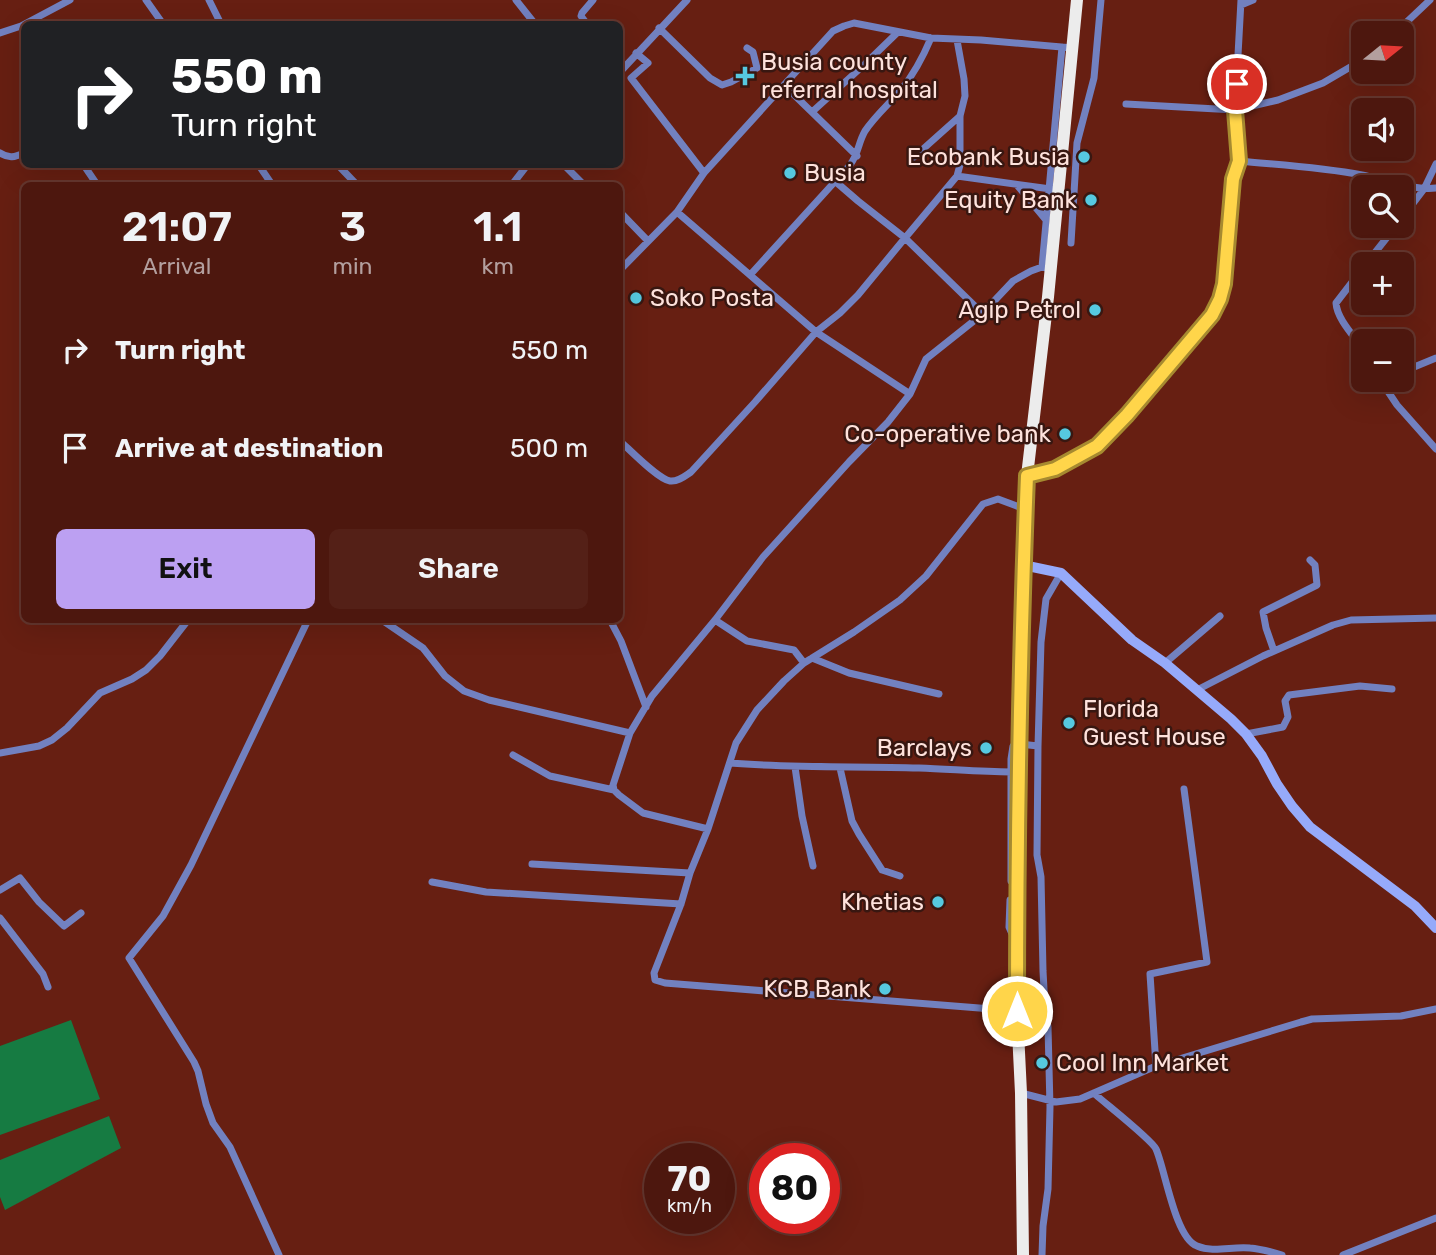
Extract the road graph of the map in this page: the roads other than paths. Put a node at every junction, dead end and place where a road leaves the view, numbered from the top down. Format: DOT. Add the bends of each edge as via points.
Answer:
graph roads {
  1 [pos="70,0"];
  2 [pos="146,0"];
  3 [pos="209,0"];
  4 [pos="516,0"];
  5 [pos="593,0"];
  6 [pos="687,0"];
  7 [pos="1077,0"];
  8 [pos="1101,0"];
  9 [pos="1253,0"];
  10 [pos="1430,0"];
  11 [pos="1241,3"];
  12 [pos="30,21"];
  13 [pos="161,21"];
  14 [pos="220,21"];
  15 [pos="533,21"];
  16 [pos="585,21"];
  17 [pos="1408,21"];
  18 [pos="21,26"];
  19 [pos="659,28"];
  20 [pos="898,32"];
  21 [pos="0,33"];
  22 [pos="931,38"];
  23 [pos="957,40"];
  24 [pos="1068,47"];
  25 [pos="747,48"];
  26 [pos="636,53"];
  27 [pos="623,58"];
  28 [pos="628,64"];
  29 [pos="1351,67"];
  30 [pos="623,69"];
  31 [pos="785,86"];
  32 [pos="1126,104"];
  33 [pos="1235,110"];
  34 [pos="812,112"];
  35 [pos="960,116"];
  36 [pos="0,153"];
  37 [pos="21,154"];
  38 [pos="857,156"];
  39 [pos="913,158"];
  40 [pos="1239,161"];
  41 [pos="1436,164"];
  42 [pos="341,168"];
  43 [pos="525,168"];
  44 [pos="567,168"];
  45 [pos="704,173"];
  46 [pos="957,176"];
  47 [pos="354,182"];
  48 [pos="514,182"];
  49 [pos="581,182"];
  50 [pos="836,182"];
  51 [pos="1017,185"];
  52 [pos="1424,188"];
  53 [pos="1436,188"];
  54 [pos="1054,189"];
  55 [pos="1414,202"];
  56 [pos="677,212"];
  57 [pos="623,215"];
  58 [pos="1047,221"];
  59 [pos="905,238"];
  60 [pos="1387,238"];
  61 [pos="648,241"];
  62 [pos="1071,243"];
  63 [pos="1376,252"];
  64 [pos="623,267"];
  65 [pos="750,275"];
  66 [pos="1351,284"];
  67 [pos="982,313"];
  68 [pos="1351,331"];
  69 [pos="816,332"];
  70 [pos="1436,358"];
  71 [pos="1414,367"];
  72 [pos="1388,392"];
  73 [pos="910,394"];
  74 [pos="1436,433"];
  75 [pos="1426,438"];
  76 [pos="623,444"];
  77 [pos="1436,449"];
  78 [pos="1027,476"];
  79 [pos="1026,510"];
  80 [pos="1310,560"];
  81 [pos="1023,565"];
  82 [pos="1062,573"];
  83 [pos="1220,617"];
  84 [pos="1436,618"];
  85 [pos="715,620"];
  86 [pos="186,623"];
  87 [pos="307,623"];
  88 [pos="386,623"];
  89 [pos="612,623"];
  90 [pos="1274,651"];
  91 [pos="812,658"];
  92 [pos="804,663"];
  93 [pos="1165,663"];
  94 [pos="1392,689"];
  95 [pos="1197,690"];
  96 [pos="939,694"];
  97 [pos="646,707"];
  98 [pos="630,733"];
  99 [pos="1247,734"];
  100 [pos="1020,744"];
  101 [pos="1038,746"];
  102 [pos="0,752"];
  103 [pos="513,755"];
  104 [pos="730,762"];
  105 [pos="795,767"];
  106 [pos="840,768"];
  107 [pos="1011,772"];
  108 [pos="1184,789"];
  109 [pos="614,790"];
  110 [pos="708,829"];
  111 [pos="532,864"];
  112 [pos="813,866"];
  113 [pos="690,873"];
  114 [pos="900,876"];
  115 [pos="432,882"];
  116 [pos="0,890"];
  117 [pos="681,904"];
  118 [pos="81,913"];
  119 [pos="0,918"];
  120 [pos="1436,928"];
  121 [pos="1017,937"];
  122 [pos="48,988"];
  123 [pos="1436,1009"];
  124 [pos="1017,1011"];
  125 [pos="1156,1066"];
  126 [pos="1021,1093"];
  127 [pos="1096,1095"];
  128 [pos="1050,1101"];
  129 [pos="1436,1218"];
  130 [pos="279,1255"];
  131 [pos="1023,1255"];
  132 [pos="1042,1255"];
  133 [pos="1282,1255"];
  134 [pos="1343,1255"];
  1 -- 12 [label="street"];
  2 -- 13 [label="street"];
  3 -- 14 [label="street"];
  4 -- 15 [label="street"];
  5 -- 16 [label="street" via="582,13"];
  6 -- 19 [label="street"];
  7 -- 24 [label="highway"];
  8 -- 62 [label="street" via="1094,78 1077,143"];
  9 -- 11 [label="street"];
  10 -- 17 [label="street"];
  11 -- 33 [label="street"];
  18 -- 21 [label="street"];
  19 -- 25 [label="street" via="722,85 757,68 753,51"];
  19 -- 26 [label="street"];
  20 -- 22 [label="street"];
  20 -- 31 [label="street" via="854,23 844,26"];
  20 -- 34 [label="street"];
  22 -- 23 [label="street"];
  22 -- 38 [label="street" via="903,88 866,130"];
  23 -- 24 [label="street"];
  23 -- 35 [label="street" via="965,96"];
  24 -- 54 [label="highway"];
  26 -- 28 [label="street"];
  26 -- 45 [label="street" via="648,63 631,78"];
  27 -- 28 [label="street"];
  28 -- 30 [label="street"];
  29 -- 33 [label="street" via="1278,100"];
  31 -- 34 [label="street"];
  31 -- 45 [label="street"];
  32 -- 33 [label="street"];
  33 -- 40 [label="street"];
  34 -- 38 [label="street"];
  35 -- 39 [label="street"];
  35 -- 46 [label="street"];
  36 -- 37 [label="street" via="7,157"];
  38 -- 50 [label="street"];
  40 -- 52 [label="street" via="1360,174"];
  40 -- 78 [label="street" via="1233,179 1224,284 1212,315 1097,446 1055,469"];
  41 -- 52 [label="street"];
  42 -- 47 [label="street"];
  43 -- 48 [label="street"];
  44 -- 49 [label="street"];
  45 -- 56 [label="street"];
  46 -- 51 [label="street"];
  46 -- 59 [label="street"];
  50 -- 59 [label="street"];
  50 -- 65 [label="street"];
  51 -- 54 [label="street"];
  51 -- 58 [label="street"];
  52 -- 53 [label="street"];
  52 -- 55 [label="street"];
  54 -- 58 [label="street"];
  54 -- 78 [label="highway" via="1048,297"];
  56 -- 61 [label="street"];
  56 -- 65 [label="street"];
  57 -- 61 [label="street"];
  58 -- 67 [label="street" via="1046,268 1013,281"];
  59 -- 67 [label="street"];
  59 -- 69 [label="street" via="841,313"];
  60 -- 63 [label="street"];
  61 -- 64 [label="street"];
  65 -- 69 [label="street"];
  66 -- 68 [label="street" via="1335,307"];
  67 -- 73 [label="street" via="926,359"];
  69 -- 73 [label="street"];
  69 -- 76 [label="street" via="680,480 660,477"];
  70 -- 71 [label="street"];
  72 -- 75 [label="street"];
  73 -- 85 [label="street" via="763,557"];
  74 -- 75 [label="street"];
  75 -- 77 [label="street"];
  78 -- 79 [label="highway"];
  79 -- 81 [label="highway"];
  79 -- 91 [label="street" via="998,499 983,504 926,576 900,600"];
  80 -- 90 [label="street" via="1317,585 1263,612"];
  81 -- 82 [label="street"];
  81 -- 100 [label="highway"];
  82 -- 93 [label="street" via="1132,640"];
  82 -- 101 [label="street" via="1046,599"];
  83 -- 93 [label="street"];
  84 -- 90 [label="street" via="1351,620"];
  85 -- 92 [label="street" via="747,641 794,650"];
  85 -- 97 [label="street"];
  86 -- 102 [label="street" via="146,670 100,693 52,740"];
  87 -- 130 [label="street" via="191,865 163,916 129,958 194,1062 213,1123 230,1147"];
  88 -- 98 [label="street" via="423,648 464,691"];
  89 -- 97 [label="street"];
  90 -- 95 [label="street"];
  91 -- 92 [label="street"];
  91 -- 96 [label="street" via="849,673"];
  92 -- 104 [label="street" via="757,710"];
  93 -- 95 [label="street"];
  94 -- 99 [label="street" via="1360,686 1289,695 1283,727"];
  95 -- 99 [label="street"];
  97 -- 98 [label="street"];
  98 -- 109 [label="street"];
  99 -- 120 [label="street" via="1310,827 1416,906"];
  100 -- 101 [label="street"];
  100 -- 107 [label="street" via="1013,746"];
  100 -- 121 [label="highway"];
  101 -- 128 [label="street" via="1037,855"];
  103 -- 109 [label="street" via="550,776"];
  104 -- 105 [label="street"];
  104 -- 110 [label="street"];
  105 -- 106 [label="street"];
  105 -- 112 [label="street"];
  106 -- 107 [label="street"];
  106 -- 114 [label="street" via="859,834 882,870"];
  107 -- 121 [label="street" via="1009,927"];
  108 -- 125 [label="street" via="1207,962 1150,974"];
  109 -- 110 [label="street" via="643,813"];
  110 -- 113 [label="street"];
  111 -- 113 [label="street"];
  113 -- 117 [label="street"];
  115 -- 117 [label="street" via="485,892"];
  116 -- 118 [label="street" via="20,878 64,926"];
  117 -- 124 [label="street" via="654,973 656,980 665,983"];
  119 -- 122 [label="street" via="43,974"];
  121 -- 124 [label="highway"];
  123 -- 125 [label="street" via="1401,1016 1312,1019"];
  124 -- 126 [label="highway"];
  125 -- 128 [label="street" via="1080,1099"];
  126 -- 128 [label="street"];
  126 -- 131 [label="highway"];
  127 -- 133 [label="street" via="1155,1146 1177,1216 1191,1243"];
  128 -- 132 [label="street"];
  129 -- 134 [label="street"];
}
